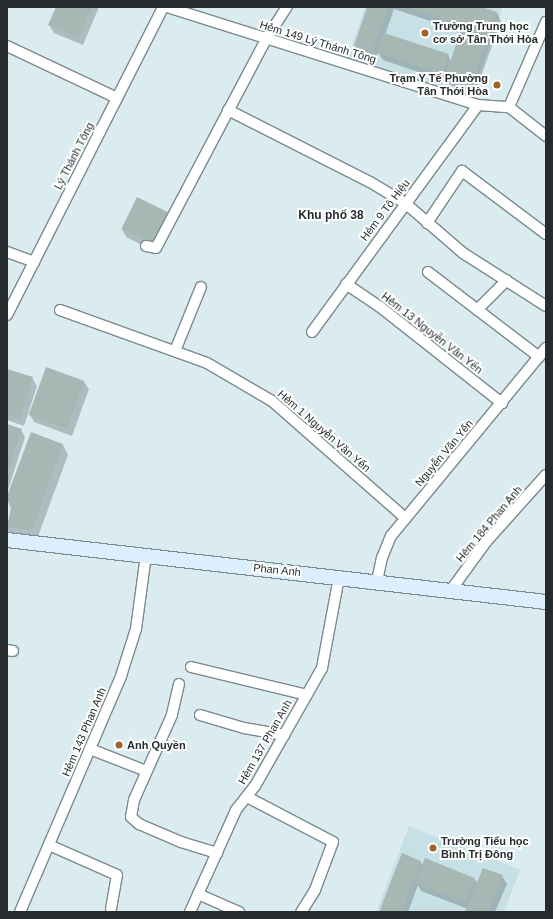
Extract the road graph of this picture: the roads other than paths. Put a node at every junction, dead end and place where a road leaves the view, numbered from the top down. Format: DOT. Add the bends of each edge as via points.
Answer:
graph roads {
  1 [pos="163,7"];
  2 [pos="167,7"];
  3 [pos="287,7"];
  4 [pos="546,22"];
  5 [pos="266,39"];
  6 [pos="7,46"];
  7 [pos="117,98"];
  8 [pos="478,105"];
  9 [pos="509,107"];
  10 [pos="228,110"];
  11 [pos="546,136"];
  12 [pos="405,203"];
  13 [pos="428,223"];
  14 [pos="546,234"];
  15 [pos="146,246"];
  16 [pos="7,252"];
  17 [pos="34,262"];
  18 [pos="428,272"];
  19 [pos="507,280"];
  20 [pos="346,284"];
  21 [pos="201,287"];
  22 [pos="546,306"];
  23 [pos="60,310"];
  24 [pos="477,310"];
  25 [pos="7,315"];
  26 [pos="312,332"];
  27 [pos="546,348"];
  28 [pos="175,351"];
  29 [pos="539,357"];
  30 [pos="502,403"];
  31 [pos="546,475"];
  32 [pos="405,518"];
  33 [pos="7,540"];
  34 [pos="146,555"];
  35 [pos="339,577"];
  36 [pos="377,581"];
  37 [pos="451,590"];
  38 [pos="546,602"];
  39 [pos="191,668"];
  40 [pos="179,684"];
  41 [pos="306,695"];
  42 [pos="200,715"];
  43 [pos="284,735"];
  44 [pos="90,749"];
  45 [pos="146,771"];
  46 [pos="247,797"];
  47 [pos="49,845"];
  48 [pos="217,853"];
  49 [pos="198,894"];
  50 [pos="111,908"];
  51 [pos="20,912"];
  52 [pos="190,912"];
  53 [pos="239,912"];
  54 [pos="301,912"];
  1 -- 7 [label="street, Lý Thánh Tông"];
  2 -- 5 [label="street, Hẻm 149 Lý Thánh Tông"];
  3 -- 5 [label="street"];
  4 -- 9 [label="street"];
  5 -- 8 [label="street, Hẻm 149 Lý Thánh Tông"];
  5 -- 10 [label="street"];
  6 -- 7 [label="street"];
  7 -- 17 [label="street, Lý Thánh Tông"];
  8 -- 9 [label="street, Hẻm 149 Lý Thánh Tông"];
  8 -- 12 [label="street, Hẻm 9 Tô Hiệu"];
  9 -- 11 [label="street"];
  10 -- 12 [label="street" via="370,182"];
  10 -- 15 [label="street" via="156,248"];
  12 -- 13 [label="street"];
  12 -- 20 [label="street, Hẻm 9 Tô Hiệu"];
  13 -- 14 [label="street" via="462,171"];
  13 -- 19 [label="street" via="464,253"];
  16 -- 17 [label="street"];
  17 -- 25 [label="street, Lý Thánh Tông"];
  18 -- 24 [label="street"];
  19 -- 22 [label="street"];
  19 -- 24 [label="street"];
  20 -- 26 [label="street, Hẻm 9 Tô Hiệu"];
  20 -- 30 [label="street, Hẻm 13 Nguyễn Văn Yến" via="379,306"];
  21 -- 28 [label="street"];
  23 -- 28 [label="street, Hẻm 1 Nguyễn Văn Yến"];
  24 -- 29 [label="street"];
  27 -- 29 [label="street, Nguyễn Văn Yến"];
  28 -- 32 [label="street, Hẻm 1 Nguyễn Văn Yến" via="207,363 272,401"];
  29 -- 30 [label="street, Nguyễn Văn Yến"];
  30 -- 32 [label="street, Nguyễn Văn Yến"];
  31 -- 37 [label="street, Hẻm 184 Phan Anh" via="486,542"];
  32 -- 36 [label="street, Nguyễn Văn Yến" via="386,547"];
  33 -- 34 [label="main road, Phan Anh"];
  34 -- 35 [label="main road, Phan Anh"];
  34 -- 44 [label="street, Hẻm 143 Phan Anh" via="136,629 121,676"];
  35 -- 36 [label="main road, Phan Anh"];
  35 -- 41 [label="street, Hẻm 137 Phan Anh" via="322,668"];
  36 -- 37 [label="main road, Phan Anh"];
  37 -- 38 [label="main road, Phan Anh"];
  39 -- 41 [label="street"];
  40 -- 45 [label="street" via="172,715"];
  41 -- 43 [label="street, Hẻm 137 Phan Anh"];
  42 -- 43 [label="street" via="244,728"];
  43 -- 46 [label="street, Hẻm 137 Phan Anh"];
  44 -- 45 [label="street"];
  44 -- 47 [label="street, Hẻm 143 Phan Anh"];
  45 -- 48 [label="street" via="134,800 131,817 139,824 181,842"];
  46 -- 48 [label="street, Hẻm 137 Phan Anh" via="236,810"];
  46 -- 54 [label="street" via="332,842 315,890"];
  47 -- 50 [label="street" via="117,875"];
  47 -- 51 [label="street, Hẻm 143 Phan Anh"];
  48 -- 49 [label="street, Hẻm 137 Phan Anh"];
  49 -- 52 [label="street, Hẻm 137 Phan Anh"];
  49 -- 53 [label="street"];
}
